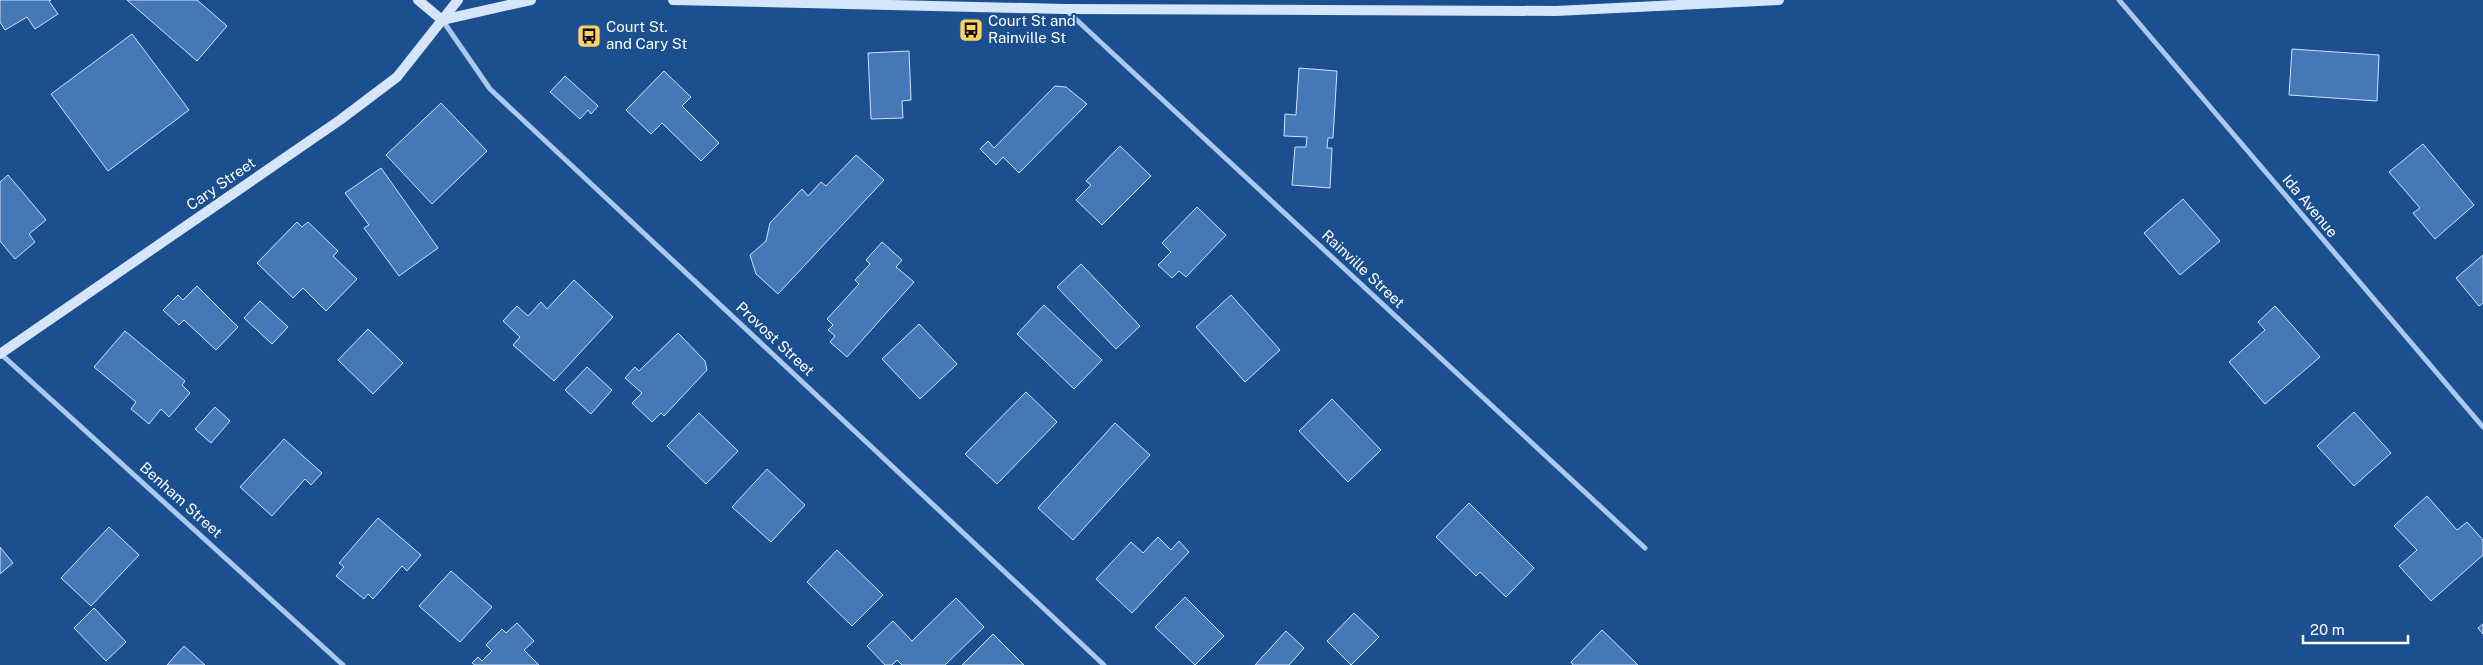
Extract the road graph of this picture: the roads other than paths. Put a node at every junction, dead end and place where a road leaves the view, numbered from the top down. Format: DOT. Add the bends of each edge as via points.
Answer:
graph roads {
  1 [pos="418,0"];
  2 [pos="458,0"];
  3 [pos="530,0"];
  4 [pos="673,0"];
  5 [pos="1780,0"];
  6 [pos="2118,0"];
  7 [pos="1065,9"];
  8 [pos="442,20"];
  9 [pos="0,354"];
  10 [pos="2483,427"];
  11 [pos="1645,548"];
  12 [pos="343,665"];
  13 [pos="1104,665"];
  1 -- 8 [label="street"];
  2 -- 8 [label="street, Cary Street"];
  3 -- 8 [label="street"];
  4 -- 7 [label="street"];
  5 -- 7 [label="street" via="1556,10"];
  6 -- 10 [label="street, Ida Avenue"];
  7 -- 11 [label="street, Rainville Street"];
  8 -- 9 [label="street, Cary Street" via="397,77 371,97"];
  8 -- 13 [label="street, Provost Street" via="490,88"];
  9 -- 12 [label="street, Benham Street"];
}
